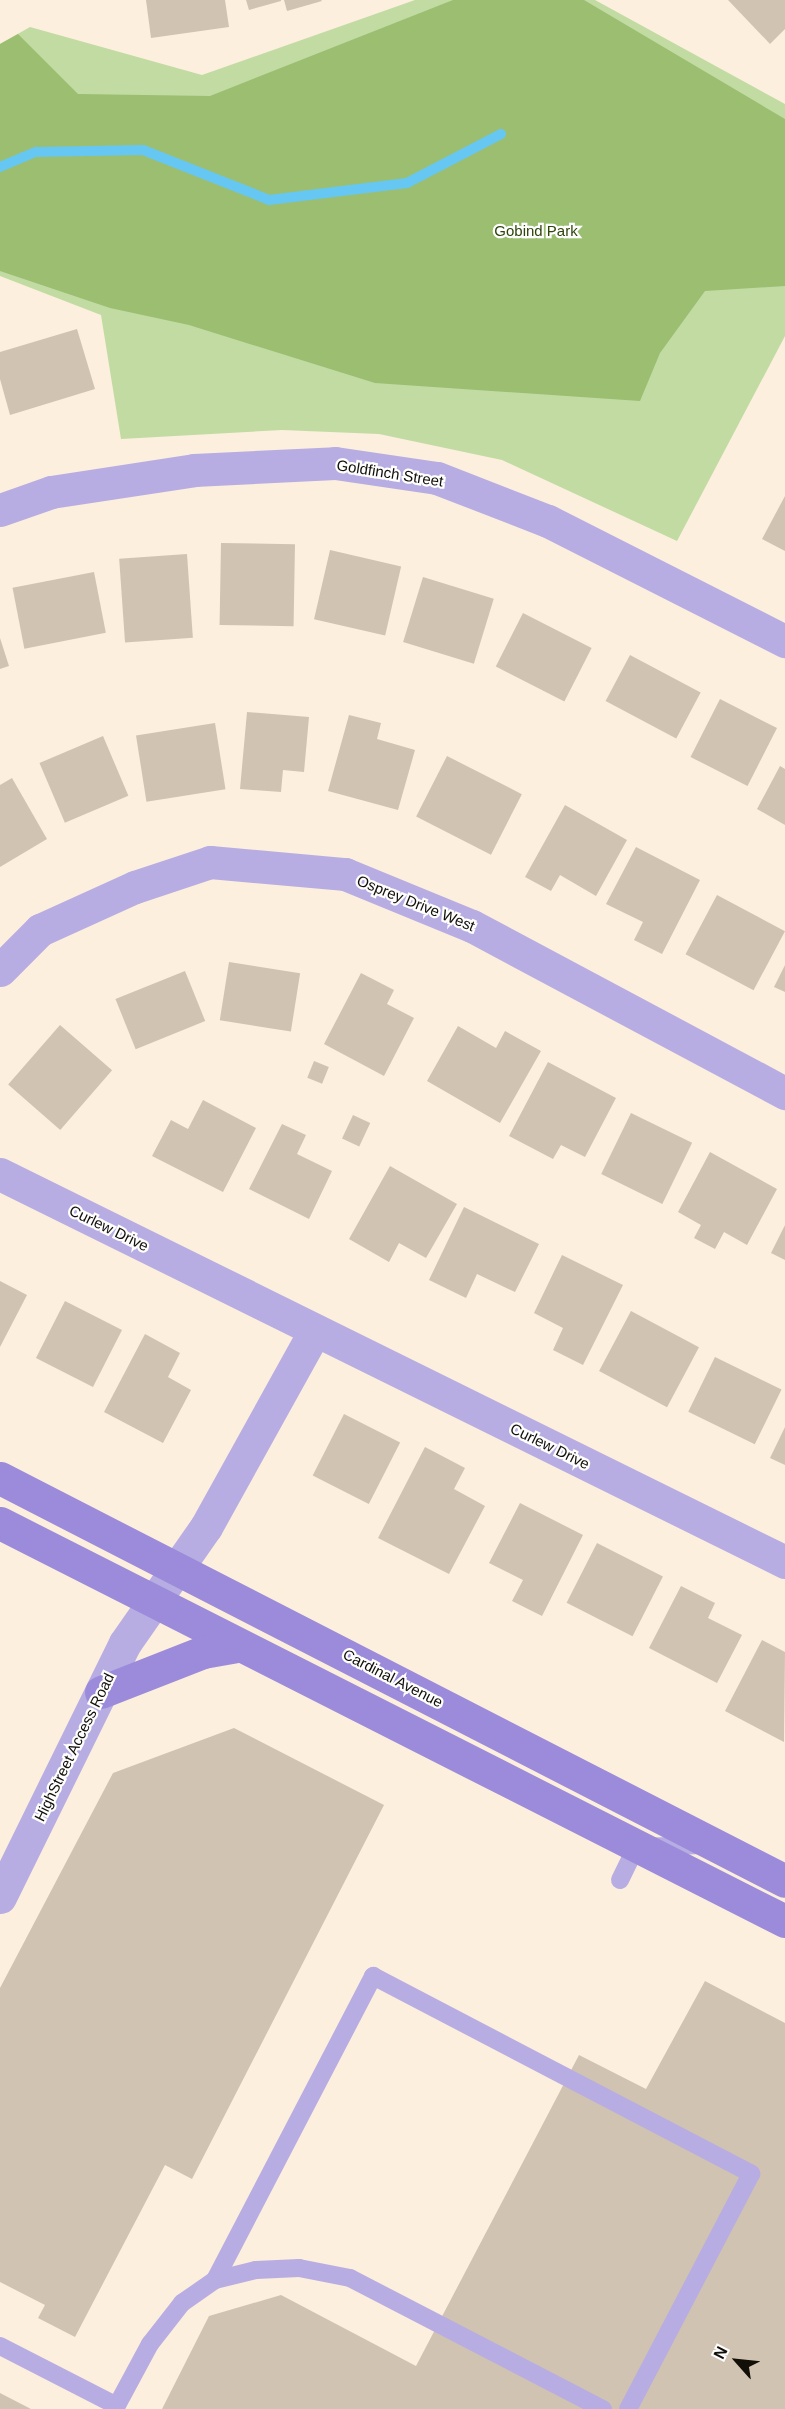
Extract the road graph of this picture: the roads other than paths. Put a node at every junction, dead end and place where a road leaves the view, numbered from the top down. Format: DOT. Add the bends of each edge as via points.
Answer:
graph roads {
  1 [pos="0,510"];
  2 [pos="785,641"];
  3 [pos="0,970"];
  4 [pos="785,1093"];
  5 [pos="0,1174"];
  6 [pos="315,1330"];
  7 [pos="0,1478"];
  8 [pos="0,1522"];
  9 [pos="785,1562"];
  10 [pos="178,1568"];
  11 [pos="153,1600"];
  12 [pos="238,1646"];
  13 [pos="101,1692"];
  14 [pos="714,1844"];
  15 [pos="636,1847"];
  16 [pos="620,1880"];
  17 [pos="785,1881"];
  18 [pos="0,1897"];
  19 [pos="785,1921"];
  20 [pos="215,2280"];
  21 [pos="0,2346"];
  22 [pos="116,2408"];
  23 [pos="603,2409"];
  24 [pos="628,2409"];
  1 -- 2 [label="street, Goldfinch Street" via="51,492 194,470 335,463 437,478 548,521"];
  3 -- 4 [label="street, Osprey Drive West" via="40,930 135,887 210,862 345,874 472,926"];
  5 -- 6 [label="street, Curlew Drive"];
  6 -- 9 [label="street, Curlew Drive"];
  6 -- 10 [label="street"];
  7 -- 10 [label="street, Cardinal Avenue"];
  8 -- 11 [label="street"];
  10 -- 11 [label="street"];
  10 -- 14 [label="street, Cardinal Avenue"];
  11 -- 12 [label="street"];
  11 -- 13 [label="street, HighStreet Access Road"];
  12 -- 13 [label="street" via="203,1652"];
  12 -- 15 [label="street"];
  13 -- 18 [label="street, HighStreet Access Road"];
  14 -- 15 [label="lane"];
  14 -- 17 [label="street, Cardinal Avenue"];
  15 -- 16 [label="lane"];
  15 -- 19 [label="street"];
  20 -- 22 [label="lane" via="182,2303 150,2344"];
  20 -- 23 [label="lane" via="255,2270 299,2268 350,2278"];
  20 -- 24 [label="lane" via="373,1976 751,2174"];
  21 -- 22 [label="lane"];
}
